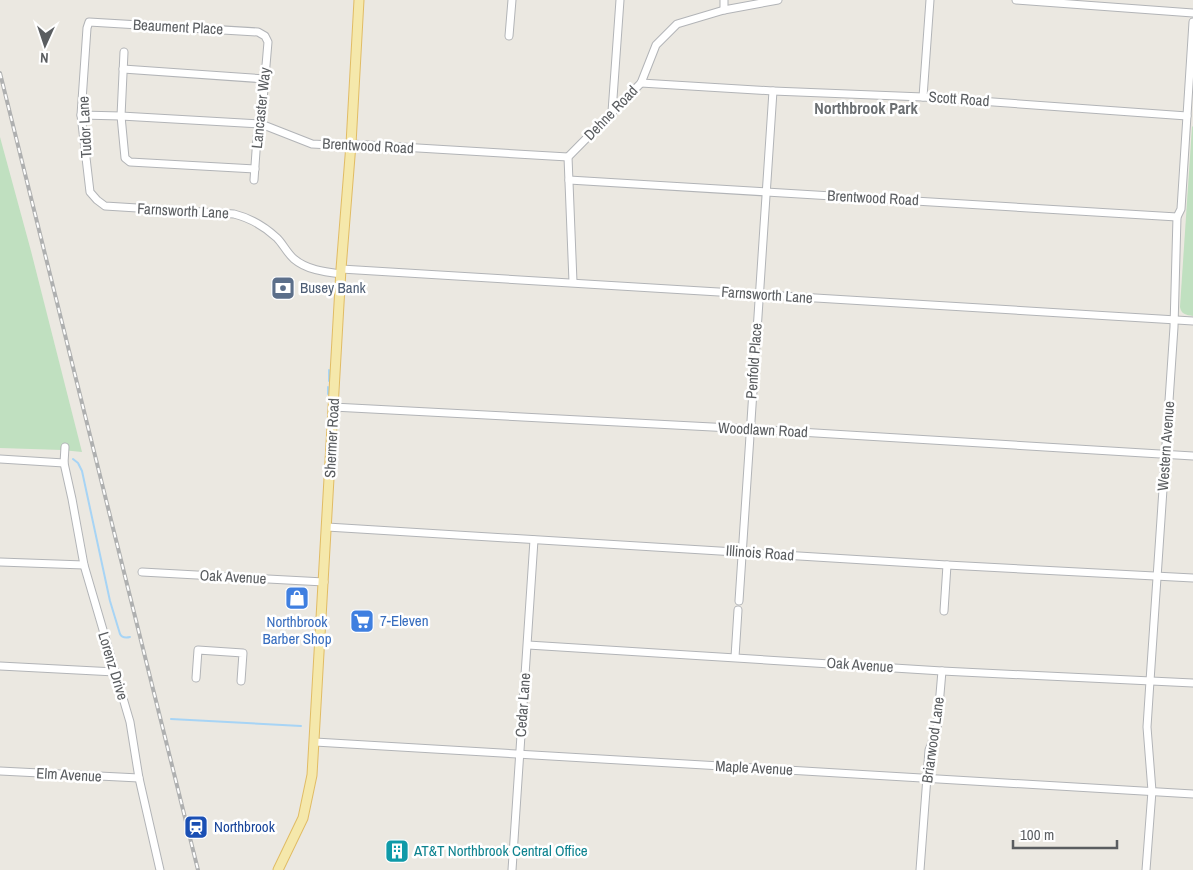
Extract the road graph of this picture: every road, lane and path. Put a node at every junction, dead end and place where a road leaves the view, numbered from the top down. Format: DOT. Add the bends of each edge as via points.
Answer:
graph roads {
  1 [pos="358,0"];
  2 [pos="512,0"];
  3 [pos="620,0"];
  4 [pos="724,0"];
  5 [pos="778,0"];
  6 [pos="930,0"];
  7 [pos="1016,0"];
  8 [pos="724,10"];
  9 [pos="1193,12"];
  10 [pos="89,22"];
  11 [pos="1193,22"];
  12 [pos="265,36"];
  13 [pos="509,36"];
  14 [pos="124,52"];
  15 [pos="123,70"];
  16 [pos="265,79"];
  17 [pos="641,83"];
  18 [pos="773,91"];
  19 [pos="923,97"];
  20 [pos="612,112"];
  21 [pos="81,115"];
  22 [pos="121,116"];
  23 [pos="1187,116"];
  24 [pos="261,124"];
  25 [pos="351,144"];
  26 [pos="568,157"];
  27 [pos="255,169"];
  28 [pos="254,180"];
  29 [pos="569,180"];
  30 [pos="766,192"];
  31 [pos="96,200"];
  32 [pos="1177,216"];
  33 [pos="341,272"];
  34 [pos="573,282"];
  35 [pos="759,294"];
  36 [pos="1174,320"];
  37 [pos="1193,321"];
  38 [pos="333,406"];
  39 [pos="750,429"];
  40 [pos="65,447"];
  41 [pos="1165,454"];
  42 [pos="1193,456"];
  43 [pos="0,459"];
  44 [pos="64,463"];
  45 [pos="327,527"];
  46 [pos="534,540"];
  47 [pos="742,552"];
  48 [pos="0,562"];
  49 [pos="84,565"];
  50 [pos="947,565"];
  51 [pos="142,572"];
  52 [pos="1157,576"];
  53 [pos="1193,578"];
  54 [pos="324,582"];
  55 [pos="739,601"];
  56 [pos="738,610"];
  57 [pos="944,611"];
  58 [pos="528,645"];
  59 [pos="735,658"];
  60 [pos="0,666"];
  61 [pos="942,671"];
  62 [pos="115,672"];
  63 [pos="196,678"];
  64 [pos="241,681"];
  65 [pos="1150,681"];
  66 [pos="1193,683"];
  67 [pos="314,742"];
  68 [pos="520,754"];
  69 [pos="0,771"];
  70 [pos="138,778"];
  71 [pos="926,778"];
  72 [pos="1152,791"];
  73 [pos="1193,794"];
  74 [pos="160,870"];
  75 [pos="278,870"];
  76 [pos="512,870"];
  77 [pos="920,870"];
  78 [pos="1146,870"];
  1 -- 25 [label="main road, Shermer Road"];
  2 -- 13 [label="street"];
  3 -- 20 [label="street"];
  4 -- 8 [label="street"];
  5 -- 8 [label="street, Dehne Road"];
  6 -- 19 [label="street"];
  7 -- 9 [label="street"];
  8 -- 17 [label="street, Dehne Road" via="677,24 656,45"];
  10 -- 12 [label="street, Beaument Place" via="258,32"];
  10 -- 21 [label="street, Tudor Lane"];
  11 -- 23 [label="street, Western Avenue"];
  12 -- 16 [label="street, Lancaster Way" via="268,42"];
  14 -- 15 [label="street"];
  15 -- 16 [label="street"];
  15 -- 22 [label="street"];
  16 -- 24 [label="street, Lancaster Way"];
  17 -- 18 [label="street, Scott Road"];
  17 -- 20 [label="street, Dehne Road"];
  18 -- 19 [label="street, Scott Road"];
  18 -- 30 [label="street, Penfold Place"];
  19 -- 23 [label="street, Scott Road"];
  20 -- 26 [label="street, Dehne Road"];
  21 -- 22 [label="street, Brentwood Road"];
  21 -- 31 [label="street, Tudor Lane" via="90,192"];
  22 -- 24 [label="street, Brentwood Road"];
  22 -- 27 [label="street" via="125,158 130,162"];
  23 -- 32 [label="street, Western Avenue" via="1181,210"];
  24 -- 25 [label="street, Brentwood Road" via="312,144"];
  24 -- 27 [label="street, Lancaster Way"];
  25 -- 26 [label="street, Brentwood Road"];
  25 -- 33 [label="main road, Shermer Road"];
  26 -- 29 [label="street"];
  27 -- 28 [label="street, Lancaster Way"];
  29 -- 30 [label="street, Brentwood Road"];
  29 -- 34 [label="street"];
  30 -- 32 [label="street, Brentwood Road"];
  30 -- 35 [label="street, Penfold Place"];
  31 -- 33 [label="street, Farnsworth Lane" via="105,206 234,214 248,218 276,238 294,259 312,269"];
  32 -- 36 [label="street, Western Avenue"];
  33 -- 34 [label="street, Farnsworth Lane"];
  33 -- 38 [label="main road, Shermer Road"];
  34 -- 35 [label="street, Farnsworth Lane"];
  35 -- 36 [label="street, Farnsworth Lane"];
  35 -- 39 [label="street, Penfold Place"];
  36 -- 37 [label="street, Farnsworth Lane"];
  36 -- 41 [label="street, Western Avenue"];
  38 -- 39 [label="street, Woodlawn Road"];
  38 -- 45 [label="main road, Shermer Road"];
  39 -- 41 [label="street, Woodlawn Road"];
  39 -- 47 [label="street, Penfold Place"];
  40 -- 44 [label="street, Lorenz Drive"];
  41 -- 42 [label="street, Woodlawn Road"];
  41 -- 52 [label="street, Western Avenue"];
  43 -- 44 [label="street"];
  44 -- 49 [label="street, Lorenz Drive"];
  45 -- 46 [label="street, Illinois Road"];
  45 -- 54 [label="main road, Shermer Road"];
  46 -- 47 [label="street, Illinois Road"];
  46 -- 58 [label="street, Cedar Lane"];
  47 -- 50 [label="street, Illinois Road"];
  47 -- 55 [label="street, Penfold Place"];
  48 -- 49 [label="street"];
  49 -- 62 [label="street, Lorenz Drive"];
  50 -- 52 [label="street, Illinois Road"];
  50 -- 57 [label="street"];
  51 -- 54 [label="street, Oak Avenue"];
  52 -- 53 [label="street, Illinois Road"];
  52 -- 65 [label="street, Western Avenue"];
  54 -- 67 [label="main road, Shermer Road"];
  56 -- 59 [label="street"];
  58 -- 59 [label="street, Oak Avenue"];
  58 -- 68 [label="street, Cedar Lane"];
  59 -- 61 [label="street, Oak Avenue"];
  60 -- 62 [label="street"];
  61 -- 65 [label="street, Oak Avenue"];
  61 -- 71 [label="street, Briarwood Lane" via="937,729 929,750"];
  62 -- 70 [label="street, Lorenz Drive" via="130,722"];
  63 -- 64 [label="street" via="198,650 243,653"];
  65 -- 66 [label="street, Oak Avenue"];
  65 -- 72 [label="street, Western Avenue" via="1147,727"];
  67 -- 68 [label="street, Maple Avenue"];
  67 -- 75 [label="main road, Shermer Road" via="312,775 303,818"];
  68 -- 71 [label="street, Maple Avenue"];
  68 -- 76 [label="street, Cedar Lane"];
  69 -- 70 [label="street, Elm Avenue"];
  70 -- 74 [label="street, Lorenz Drive"];
  71 -- 72 [label="street, Maple Avenue"];
  71 -- 77 [label="street, Briarwood Lane"];
  72 -- 73 [label="street, Maple Avenue"];
  72 -- 78 [label="street, Western Avenue"];
}
